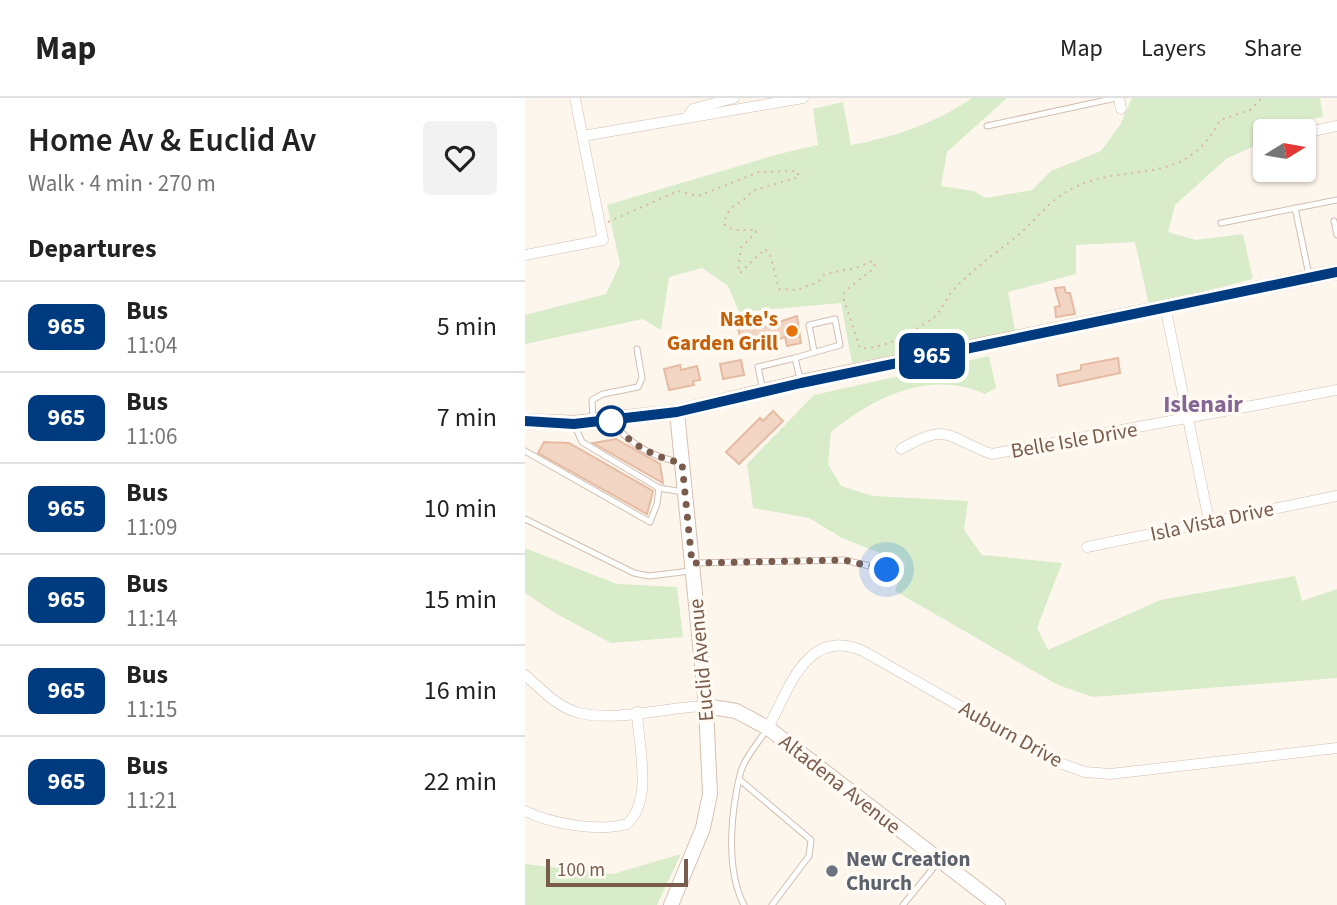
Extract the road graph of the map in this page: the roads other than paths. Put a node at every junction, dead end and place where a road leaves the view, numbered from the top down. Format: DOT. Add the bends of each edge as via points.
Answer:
graph roads {
  1 [pos="575,98"];
  2 [pos="734,98"];
  3 [pos="803,98"];
  4 [pos="1119,102"];
  5 [pos="688,116"];
  6 [pos="987,126"];
  7 [pos="1337,126"];
  8 [pos="1316,130"];
  9 [pos="583,136"];
  10 [pos="1337,200"];
  11 [pos="1295,208"];
  12 [pos="1334,221"];
  13 [pos="1221,223"];
  14 [pos="1337,235"];
  15 [pos="525,255"];
  16 [pos="1337,272"];
  17 [pos="1310,278"];
  18 [pos="1165,306"];
  19 [pos="637,349"];
  20 [pos="814,351"];
  21 [pos="795,358"];
  22 [pos="801,383"];
  23 [pos="1337,390"];
  24 [pos="763,391"];
  25 [pos="677,412"];
  26 [pos="1188,420"];
  27 [pos="525,421"];
  28 [pos="611,421"];
  29 [pos="593,422"];
  30 [pos="574,424"];
  31 [pos="901,449"];
  32 [pos="525,452"];
  33 [pos="682,463"];
  34 [pos="659,488"];
  35 [pos="685,492"];
  36 [pos="1337,496"];
  37 [pos="525,519"];
  38 [pos="1209,521"];
  39 [pos="1087,547"];
  40 [pos="692,567"];
  41 [pos="887,570"];
  42 [pos="525,675"];
  43 [pos="706,706"];
  44 [pos="637,712"];
  45 [pos="768,728"];
  46 [pos="1337,748"];
  47 [pos="740,780"];
  48 [pos="525,811"];
  49 [pos="940,860"];
  50 [pos="671,905"];
  51 [pos="744,905"];
  52 [pos="772,905"];
  53 [pos="903,905"];
  54 [pos="998,905"];
  1 -- 9 [label="street"];
  2 -- 5 [label="street" via="693,109"];
  3 -- 5 [label="street" via="699,118"];
  4 -- 6 [label="lane"];
  5 -- 9 [label="street"];
  7 -- 8 [label="street"];
  9 -- 15 [label="street" via="603,240"];
  10 -- 11 [label="lane"];
  11 -- 13 [label="lane"];
  11 -- 17 [label="lane"];
  12 -- 14 [label="lane"];
  16 -- 17 [label="main road"];
  17 -- 18 [label="main road"];
  18 -- 22 [label="main road"];
  18 -- 26 [label="street"];
  19 -- 29 [label="lane" via="642,378 638,387 592,400"];
  20 -- 20 [label="lane" via="840,345 835,320 809,325"];
  20 -- 21 [label="lane"];
  21 -- 22 [label="lane"];
  21 -- 24 [label="lane" via="758,367"];
  22 -- 24 [label="main road"];
  23 -- 26 [label="street, Belle Isle Drive"];
  24 -- 25 [label="main road"];
  25 -- 28 [label="main road"];
  25 -- 33 [label="main road, Euclid Avenue"];
  26 -- 31 [label="street, Belle Isle Drive" via="992,454 948,433 929,433"];
  26 -- 38 [label="street"];
  27 -- 30 [label="main road"];
  28 -- 29 [label="main road"];
  28 -- 33 [label="lane" via="628,441"];
  29 -- 30 [label="main road"];
  30 -- 34 [label="lane" via="582,442"];
  32 -- 34 [label="lane" via="648,522"];
  33 -- 35 [label="main road, Euclid Avenue"];
  34 -- 35 [label="lane"];
  35 -- 40 [label="main road, Euclid Avenue"];
  36 -- 38 [label="street, Isla Vista Drive"];
  37 -- 40 [label="lane" via="634,573 649,576"];
  38 -- 39 [label="street, Isla Vista Drive"];
  40 -- 41 [label="lane" via="844,560"];
  40 -- 43 [label="main road, Euclid Avenue"];
  42 -- 44 [label="street" via="553,700 579,713"];
  43 -- 44 [label="street"];
  43 -- 45 [label="main road, Altadena Avenue" via="736,711"];
  43 -- 50 [label="main road, Euclid Avenue" via="709,805"];
  44 -- 48 [label="street" via="641,793 637,811 627,824 606,827"];
  45 -- 46 [label="street, Auburn Drive" via="804,661 835,644 863,651 1060,763 1085,772 1110,774"];
  45 -- 47 [label="lane" via="742,768"];
  45 -- 49 [label="main road, Altadena Avenue"];
  47 -- 51 [label="lane" via="734,880"];
  47 -- 52 [label="lane" via="811,840 809,856"];
  49 -- 53 [label="lane"];
  49 -- 54 [label="main road, Altadena Avenue"];
}
